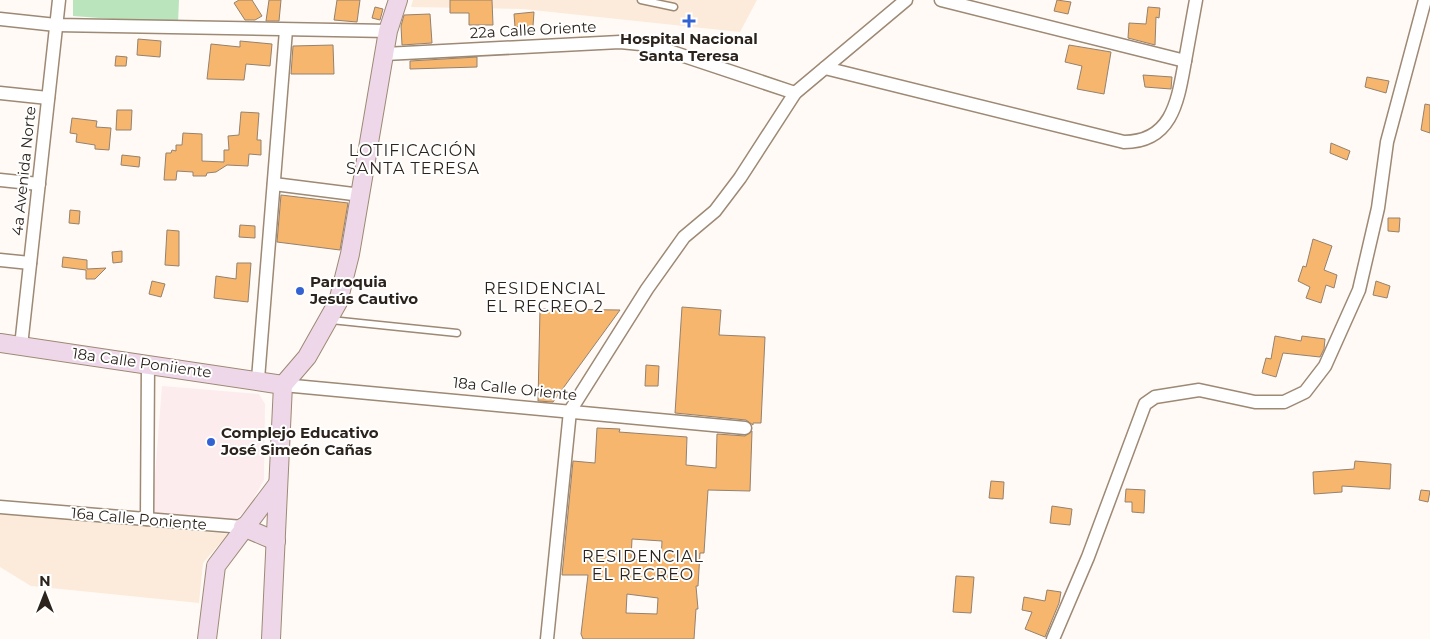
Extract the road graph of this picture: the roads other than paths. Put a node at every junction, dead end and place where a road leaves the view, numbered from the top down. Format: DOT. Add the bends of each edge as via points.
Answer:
graph roads {
  1 [pos="59,0"];
  2 [pos="398,0"];
  3 [pos="641,0"];
  4 [pos="906,0"];
  5 [pos="941,0"];
  6 [pos="1196,0"];
  7 [pos="1425,0"];
  8 [pos="674,7"];
  9 [pos="0,19"];
  10 [pos="56,25"];
  11 [pos="286,30"];
  12 [pos="388,31"];
  13 [pos="385,54"];
  14 [pos="1185,61"];
  15 [pos="825,68"];
  16 [pos="0,93"];
  17 [pos="795,93"];
  18 [pos="48,98"];
  19 [pos="0,180"];
  20 [pos="39,184"];
  21 [pos="274,184"];
  22 [pos="361,195"];
  23 [pos="0,260"];
  24 [pos="30,263"];
  25 [pos="330,319"];
  26 [pos="458,333"];
  27 [pos="0,344"];
  28 [pos="21,346"];
  29 [pos="148,364"];
  30 [pos="258,379"];
  31 [pos="283,384"];
  32 [pos="570,411"];
  33 [pos="745,428"];
  34 [pos="277,485"];
  35 [pos="0,508"];
  36 [pos="147,519"];
  37 [pos="244,527"];
  38 [pos="276,541"];
  39 [pos="207,639"];
  40 [pos="271,639"];
  41 [pos="547,639"];
  42 [pos="1053,639"];
  1 -- 10 [label="street, 4a Avenida Norte"];
  2 -- 12 [label="street"];
  3 -- 8 [label="lane"];
  4 -- 15 [label="street"];
  5 -- 14 [label="street"];
  6 -- 14 [label="street"];
  7 -- 42 [label="street" via="1388,142 1378,208 1359,290 1325,366 1306,392 1284,402 1255,402 1199,390 1155,397 1144,404 1092,548"];
  9 -- 10 [label="street"];
  10 -- 11 [label="street"];
  10 -- 18 [label="street, 4a Avenida Norte"];
  11 -- 12 [label="street"];
  11 -- 21 [label="street"];
  12 -- 13 [label="street"];
  13 -- 17 [label="street, 22a Calle Oriente" via="620,42 651,45"];
  13 -- 22 [label="street"];
  14 -- 15 [label="street" via="1177,104 1171,116 1145,140 1129,142"];
  15 -- 17 [label="street"];
  16 -- 18 [label="street"];
  17 -- 32 [label="street" via="715,211 684,236"];
  18 -- 20 [label="street, 4a Avenida Norte"];
  19 -- 20 [label="street"];
  20 -- 24 [label="street, 4a Avenida Norte"];
  21 -- 22 [label="street"];
  21 -- 30 [label="street"];
  22 -- 25 [label="street" via="338,302"];
  23 -- 24 [label="street"];
  24 -- 28 [label="street, 4a Avenida Norte"];
  25 -- 26 [label="lane"];
  25 -- 31 [label="street" via="307,357"];
  27 -- 28 [label="street, 18a Calle Poniiente"];
  28 -- 29 [label="street, 18a Calle Poniiente"];
  29 -- 30 [label="street, 18a Calle Poniiente"];
  29 -- 36 [label="street"];
  30 -- 31 [label="street, 18a Calle Poniiente"];
  31 -- 32 [label="street, 18a Calle Oriente"];
  31 -- 34 [label="street"];
  32 -- 33 [label="street, 18a Calle Oriente"];
  32 -- 41 [label="street"];
  34 -- 37 [label="street"];
  34 -- 38 [label="street"];
  35 -- 36 [label="street, 16a Calle Poniente"];
  36 -- 37 [label="street, 16a Calle Poniente"];
  37 -- 38 [label="street, 16a Calle Poniente"];
  37 -- 39 [label="street" via="216,566"];
  38 -- 40 [label="street"];
}
